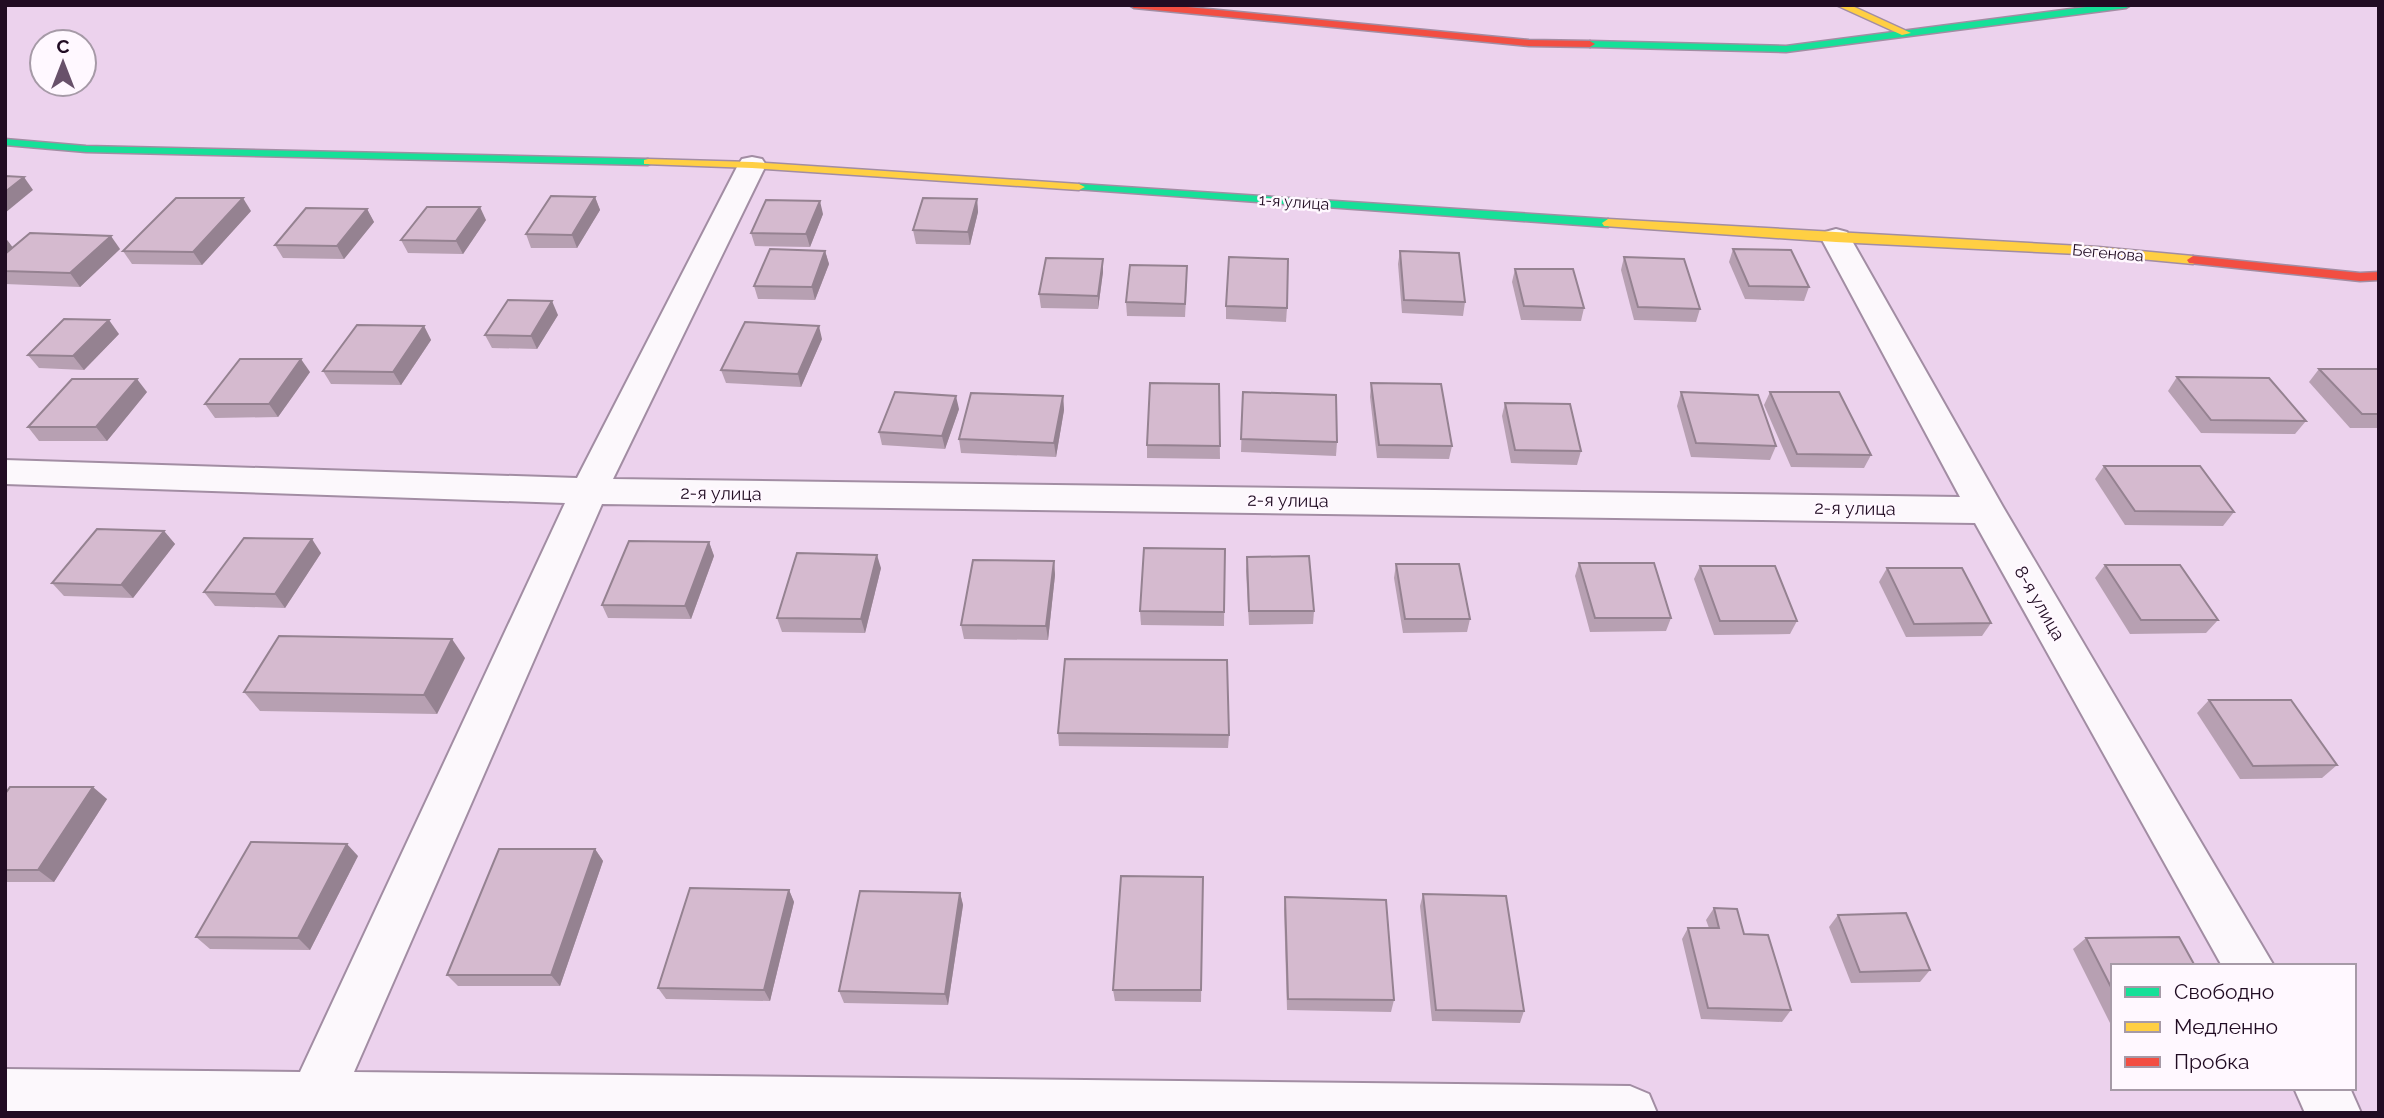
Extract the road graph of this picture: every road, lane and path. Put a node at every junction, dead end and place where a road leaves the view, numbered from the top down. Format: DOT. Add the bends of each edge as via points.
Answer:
graph roads {
  1 [pos="1134,5"];
  2 [pos="1840,5"];
  3 [pos="2126,5"];
  4 [pos="1908,34"];
  5 [pos="5,142"];
  6 [pos="752,165"];
  7 [pos="1836,238"];
  8 [pos="2379,276"];
  9 [pos="5,472"];
  10 [pos="589,491"];
  11 [pos="1986,510"];
  12 [pos="2248,964"];
  13 [pos="2321,1090"];
  14 [pos="5,1095"];
  15 [pos="310,1106"];
  16 [pos="1630,1113"];
  17 [pos="2334,1113"];
  1 -- 4 [label="street" via="1529,43 1787,49"];
  2 -- 4 [label="street"];
  3 -- 4 [label="street"];
  5 -- 6 [label="street, 1-я улица" via="86,149"];
  6 -- 7 [label="street, 1-я улица"];
  6 -- 10 [label="street"];
  7 -- 8 [label="street, Бегенова" via="2098,251"];
  7 -- 11 [label="street, 8-я улица"];
  9 -- 10 [label="street, 2-я улица"];
  10 -- 11 [label="street, 2-я улица"];
  10 -- 15 [label="street"];
  11 -- 12 [label="street, 8-я улица"];
  13 -- 17 [label="street"];
  14 -- 15 [label="street"];
  15 -- 16 [label="street"];
}
